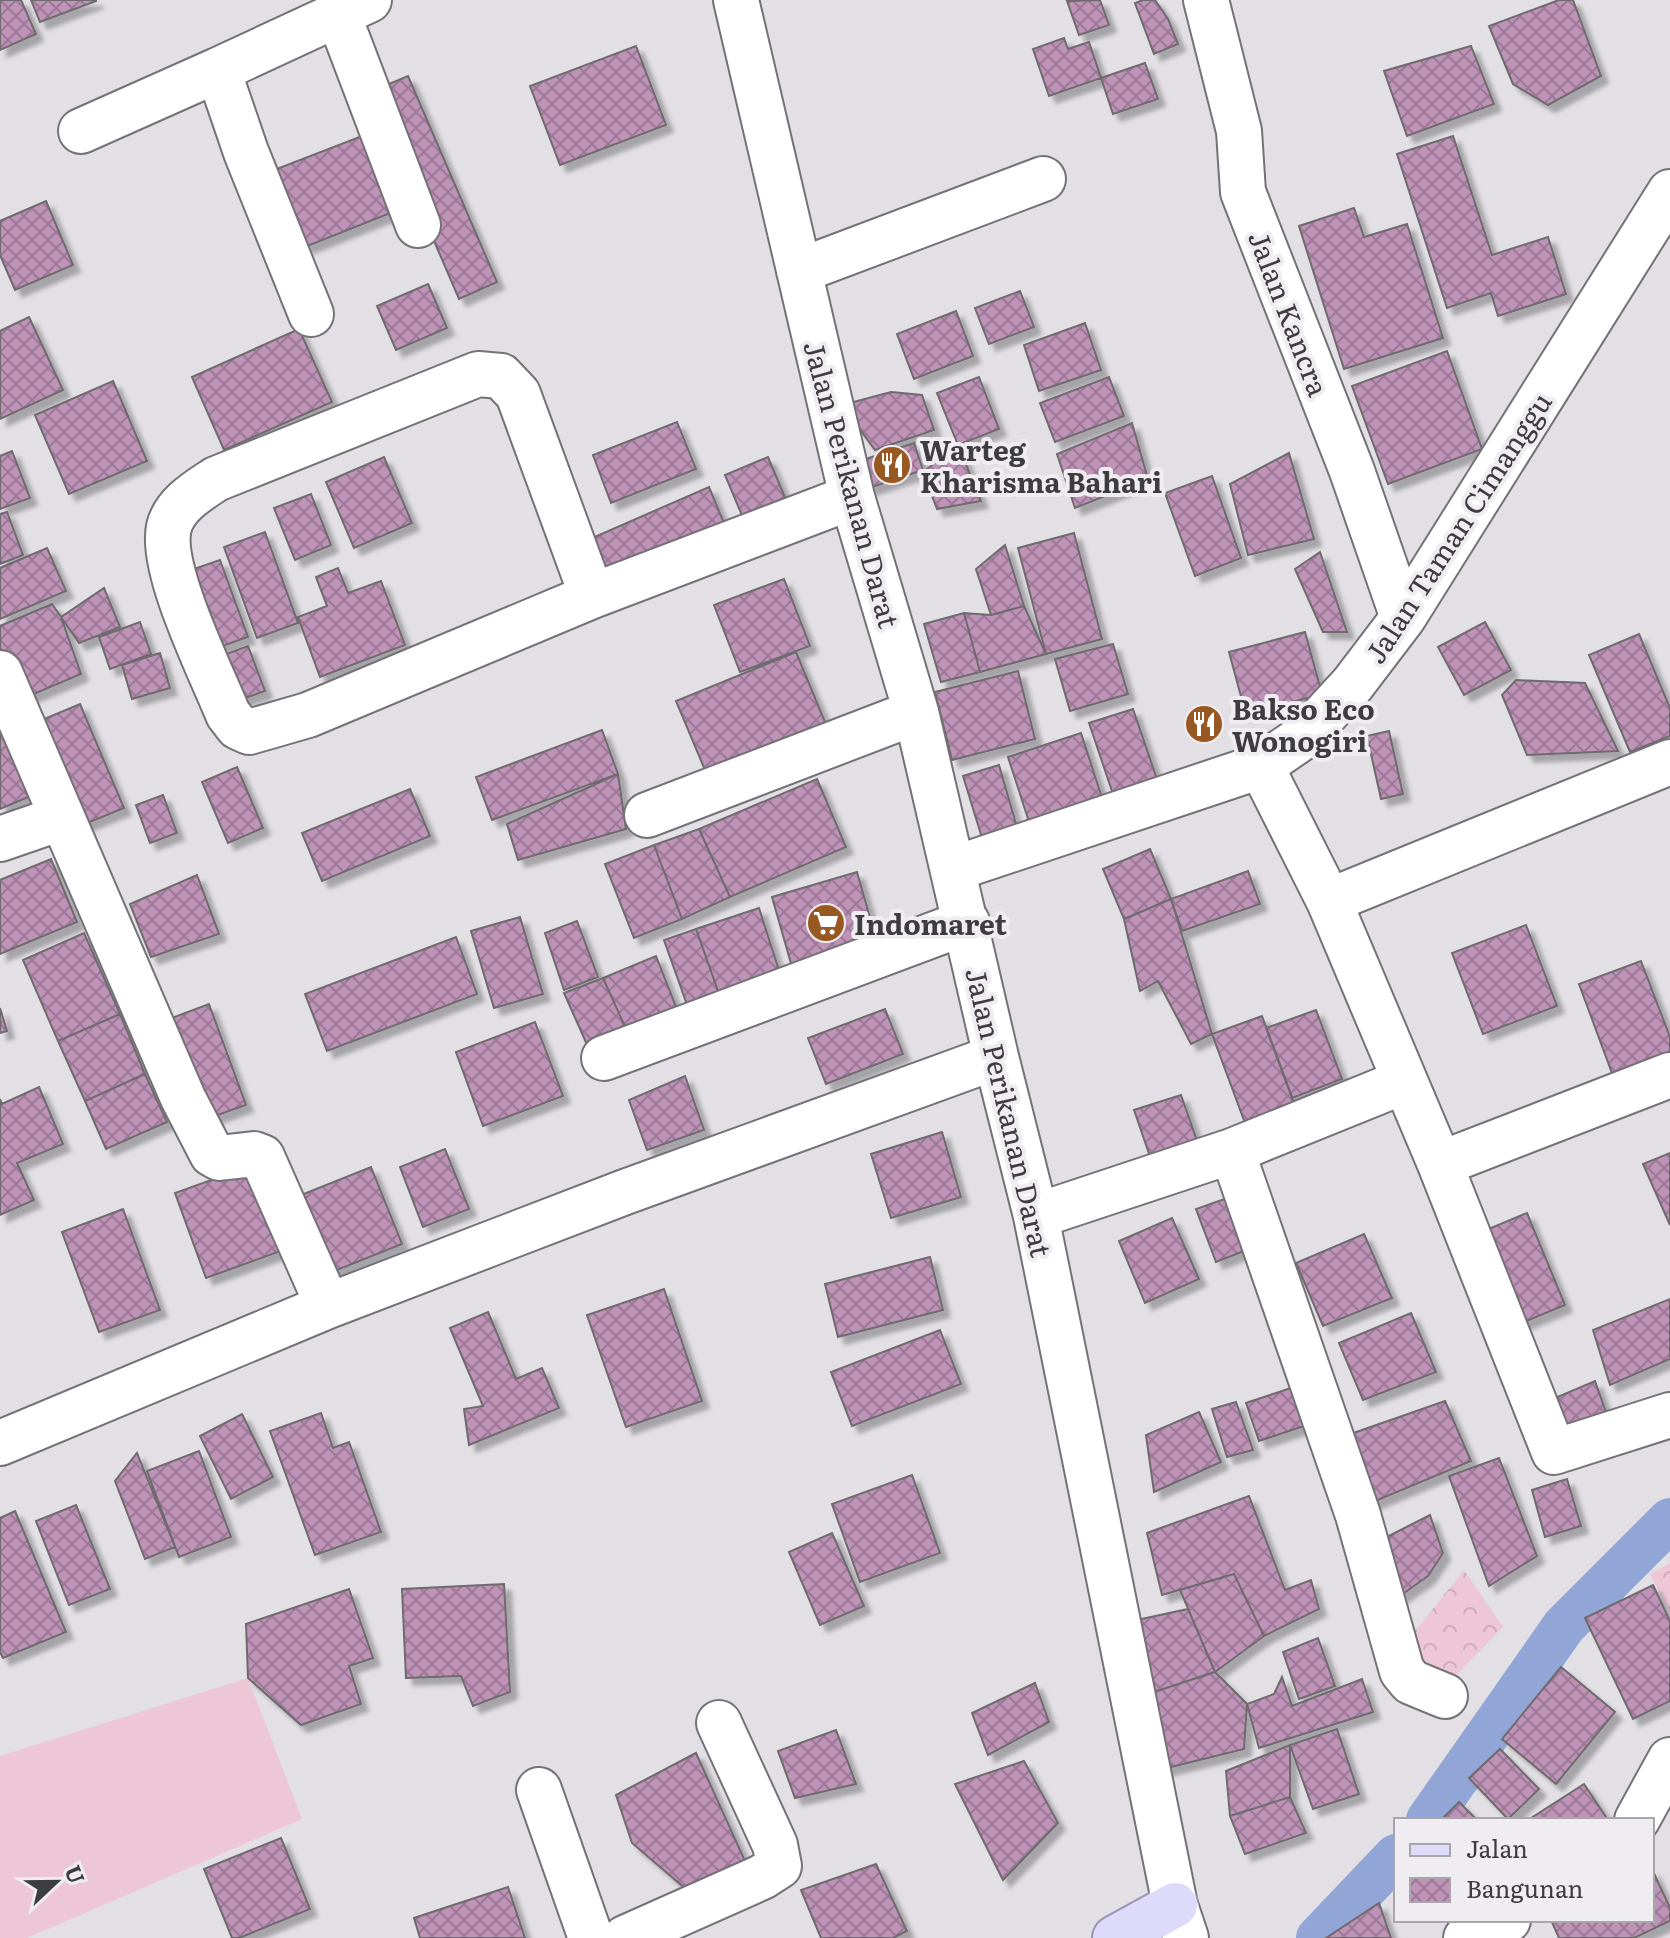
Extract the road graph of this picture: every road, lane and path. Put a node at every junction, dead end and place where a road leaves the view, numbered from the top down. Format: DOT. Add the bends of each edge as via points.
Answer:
graph roads {
  1 [pos="1206,0"];
  2 [pos="742,2"];
  3 [pos="354,7"];
  4 [pos="218,70"];
  5 [pos="81,131"];
  6 [pos="1043,179"];
  7 [pos="1670,192"];
  8 [pos="418,225"];
  9 [pos="799,271"];
  10 [pos="311,314"];
  11 [pos="852,497"];
  12 [pos="592,596"];
  13 [pos="1403,618"];
  14 [pos="0,673"];
  15 [pos="916,712"];
  16 [pos="1670,762"];
  17 [pos="1261,766"];
  18 [pos="647,815"];
  19 [pos="61,818"];
  20 [pos="0,839"];
  21 [pos="953,869"];
  22 [pos="1329,901"];
  23 [pos="967,922"];
  24 [pos="996,1057"];
  25 [pos="604,1058"];
  26 [pos="1670,1075"];
  27 [pos="1405,1081"];
  28 [pos="1232,1151"];
  29 [pos="1440,1164"];
  30 [pos="1036,1216"];
  31 [pos="328,1306"];
  32 [pos="1670,1415"];
  33 [pos="0,1443"];
  34 [pos="1445,1696"];
  35 [pos="719,1723"];
  36 [pos="1670,1760"];
  37 [pos="539,1790"];
  38 [pos="1638,1818"];
  39 [pos="1181,1921"];
  40 [pos="1503,1922"];
  41 [pos="591,1938"];
  42 [pos="625,1938"];
  43 [pos="1115,1938"];
  44 [pos="1466,1938"];
  1 -- 13 [label="street, Jalan Kancra" via="1239,131 1243,192"];
  2 -- 9 [label="street, Jalan Perikanan Darat"];
  3 -- 4 [label="street"];
  3 -- 8 [label="street"];
  4 -- 5 [label="street"];
  4 -- 10 [label="street"];
  6 -- 9 [label="street"];
  7 -- 13 [label="street, Jalan Taman Cimanggu"];
  9 -- 11 [label="street, Jalan Perikanan Darat"];
  11 -- 12 [label="street"];
  11 -- 15 [label="street, Jalan Perikanan Darat"];
  12 -- 12 [label="street" via="308,715 249,732 228,714 173,580 169,525 187,498 216,479 478,374 501,376 518,394"];
  13 -- 17 [label="street, Jalan Taman Cimanggu" via="1306,735"];
  14 -- 19 [label="street"];
  15 -- 18 [label="street"];
  15 -- 21 [label="street, Jalan Perikanan Darat"];
  16 -- 22 [label="street"];
  17 -- 21 [label="street, Jalan Taman Cimanggu"];
  17 -- 22 [label="street"];
  19 -- 20 [label="street"];
  19 -- 31 [label="street" via="207,1145 219,1158 262,1157"];
  21 -- 23 [label="street, Jalan Perikanan Darat"];
  22 -- 27 [label="street"];
  23 -- 24 [label="street, Jalan Perikanan Darat"];
  23 -- 25 [label="street"];
  24 -- 30 [label="street, Jalan Perikanan Darat"];
  24 -- 31 [label="street"];
  26 -- 29 [label="street"];
  27 -- 28 [label="street"];
  27 -- 29 [label="street"];
  28 -- 30 [label="street"];
  28 -- 34 [label="street" via="1358,1515 1402,1671 1411,1682"];
  29 -- 32 [label="street" via="1554,1452"];
  30 -- 39 [label="street, Jalan Perikanan Darat"];
  31 -- 33 [label="street"];
  35 -- 42 [label="street" via="775,1845 779,1866"];
  36 -- 38 [label="street"];
  37 -- 41 [label="street"];
  39 -- 43 [label="main road"];
  40 -- 44 [label="street"];
}
